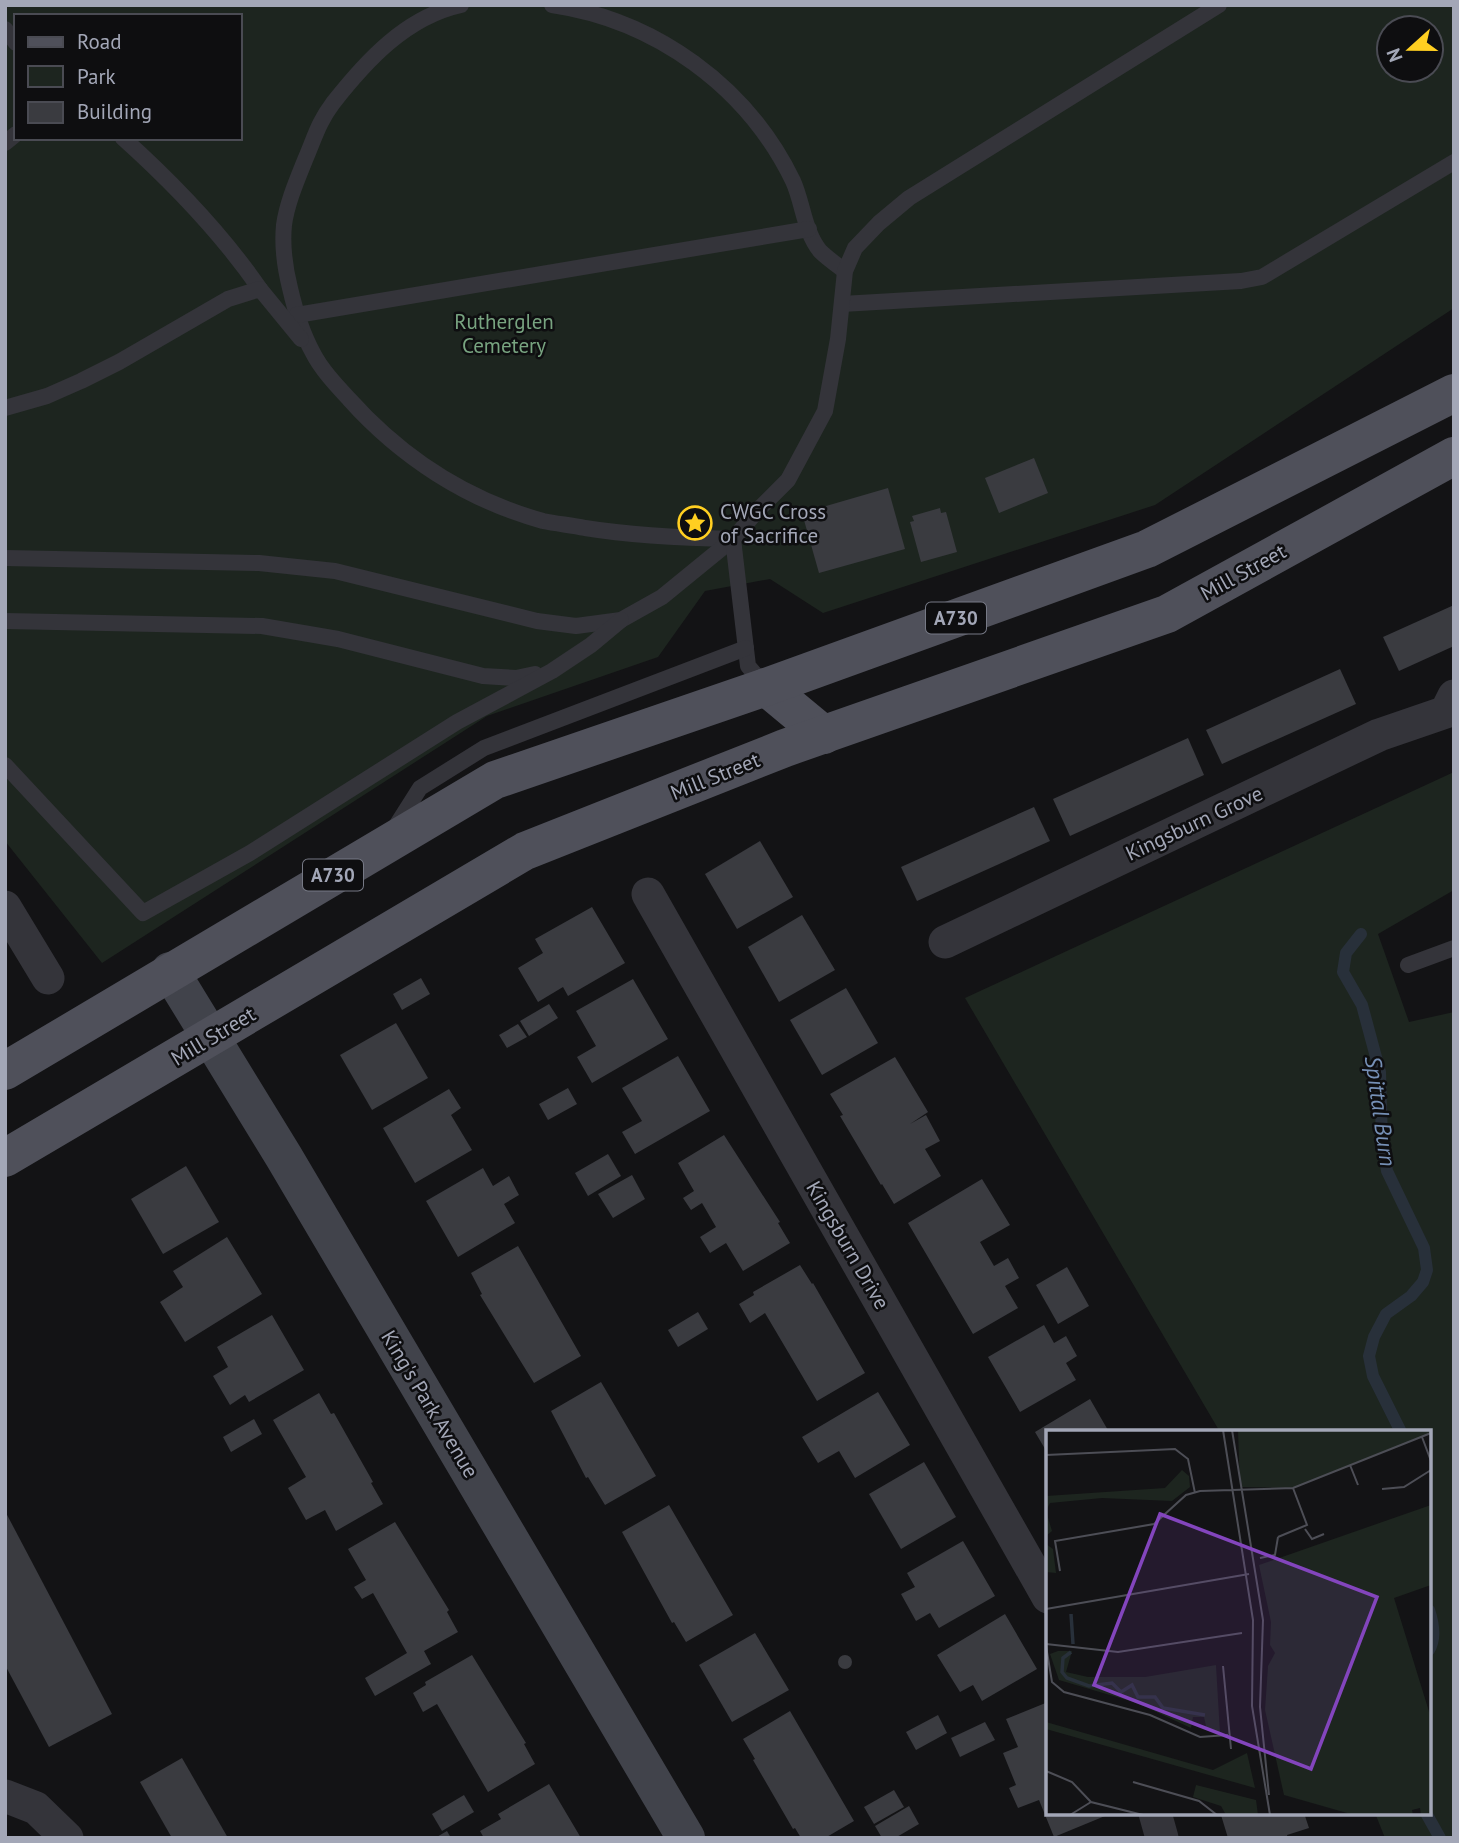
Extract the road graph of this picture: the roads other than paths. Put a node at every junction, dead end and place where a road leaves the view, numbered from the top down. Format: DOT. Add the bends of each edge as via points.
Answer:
graph roads {
  1 [pos="552,5"];
  2 [pos="452,6"];
  3 [pos="1210,8"];
  4 [pos="125,140"];
  5 [pos="1454,162"];
  6 [pos="809,229"];
  7 [pos="845,271"];
  8 [pos="260,289"];
  9 [pos="842,304"];
  10 [pos="297,316"];
  11 [pos="313,354"];
  12 [pos="1454,393"];
  13 [pos="5,408"];
  14 [pos="1454,456"];
  15 [pos="733,539"];
  16 [pos="5,558"];
  17 [pos="621,620"];
  18 [pos="5,621"];
  19 [pos="746,648"];
  20 [pos="564,663"];
  21 [pos="766,687"];
  22 [pos="1451,711"];
  23 [pos="824,735"];
  24 [pos="5,765"];
  25 [pos="384,845"];
  26 [pos="648,894"];
  27 [pos="5,907"];
  28 [pos="945,942"];
  29 [pos="1454,948"];
  30 [pos="1408,965"];
  31 [pos="170,971"];
  32 [pos="48,978"];
  33 [pos="209,1038"];
  34 [pos="5,1071"];
  35 [pos="5,1158"];
  36 [pos="1046,1593"];
  37 [pos="8,1800"];
  38 [pos="1156,1815"];
  39 [pos="67,1838"];
  40 [pos="686,1838"];
  41 [pos="1162,1838"];
  1 -- 6 [label="lane" via="603,16 663,42 717,82 778,155"];
  2 -- 10 [label="lane" via="418,21 364,64 320,121 284,225 285,267"];
  3 -- 7 [label="lane" via="909,198 855,248"];
  4 -- 8 [label="lane" via="165,176"];
  5 -- 9 [label="lane" via="1262,277"];
  6 -- 7 [label="lane" via="820,250"];
  6 -- 10 [label="lane"];
  7 -- 9 [label="lane"];
  8 -- 11 [label="lane"];
  8 -- 13 [label="lane" via="228,299 81,381"];
  9 -- 15 [label="lane" via="825,411 788,480"];
  10 -- 11 [label="lane"];
  11 -- 15 [label="lane" via="360,412 389,439 435,474 473,495 544,521 630,535"];
  12 -- 21 [label="main road, A730" via="1147,549"];
  14 -- 23 [label="main road, Mill Street" via="1167,614"];
  15 -- 17 [label="lane" via="662,597"];
  15 -- 19 [label="lane"];
  16 -- 17 [label="lane" via="259,563 335,571 537,621 576,626"];
  17 -- 20 [label="lane"];
  18 -- 20 [label="lane" via="262,626 338,639 483,677 516,678"];
  19 -- 21 [label="lane" via="748,666"];
  19 -- 25 [label="lane" via="484,748 420,788"];
  20 -- 24 [label="lane" via="457,722 250,853 143,914"];
  21 -- 23 [label="main road"];
  21 -- 25 [label="main road, A730" via="495,779"];
  22 -- 28 [label="street, Kingsburn Grove" via="1379,735"];
  23 -- 33 [label="main road, Mill Street" via="525,851"];
  25 -- 31 [label="main road, A730"];
  26 -- 36 [label="street, Kingsburn Drive"];
  27 -- 32 [label="street"];
  29 -- 30 [label="lane"];
  31 -- 33 [label="main road, King's Park Avenue"];
  31 -- 34 [label="main road, A730"];
  33 -- 35 [label="main road, Mill Street"];
  33 -- 40 [label="main road, King's Park Avenue"];
  37 -- 39 [label="street" via="36,1808"];
  38 -- 41 [label="street"];
}
